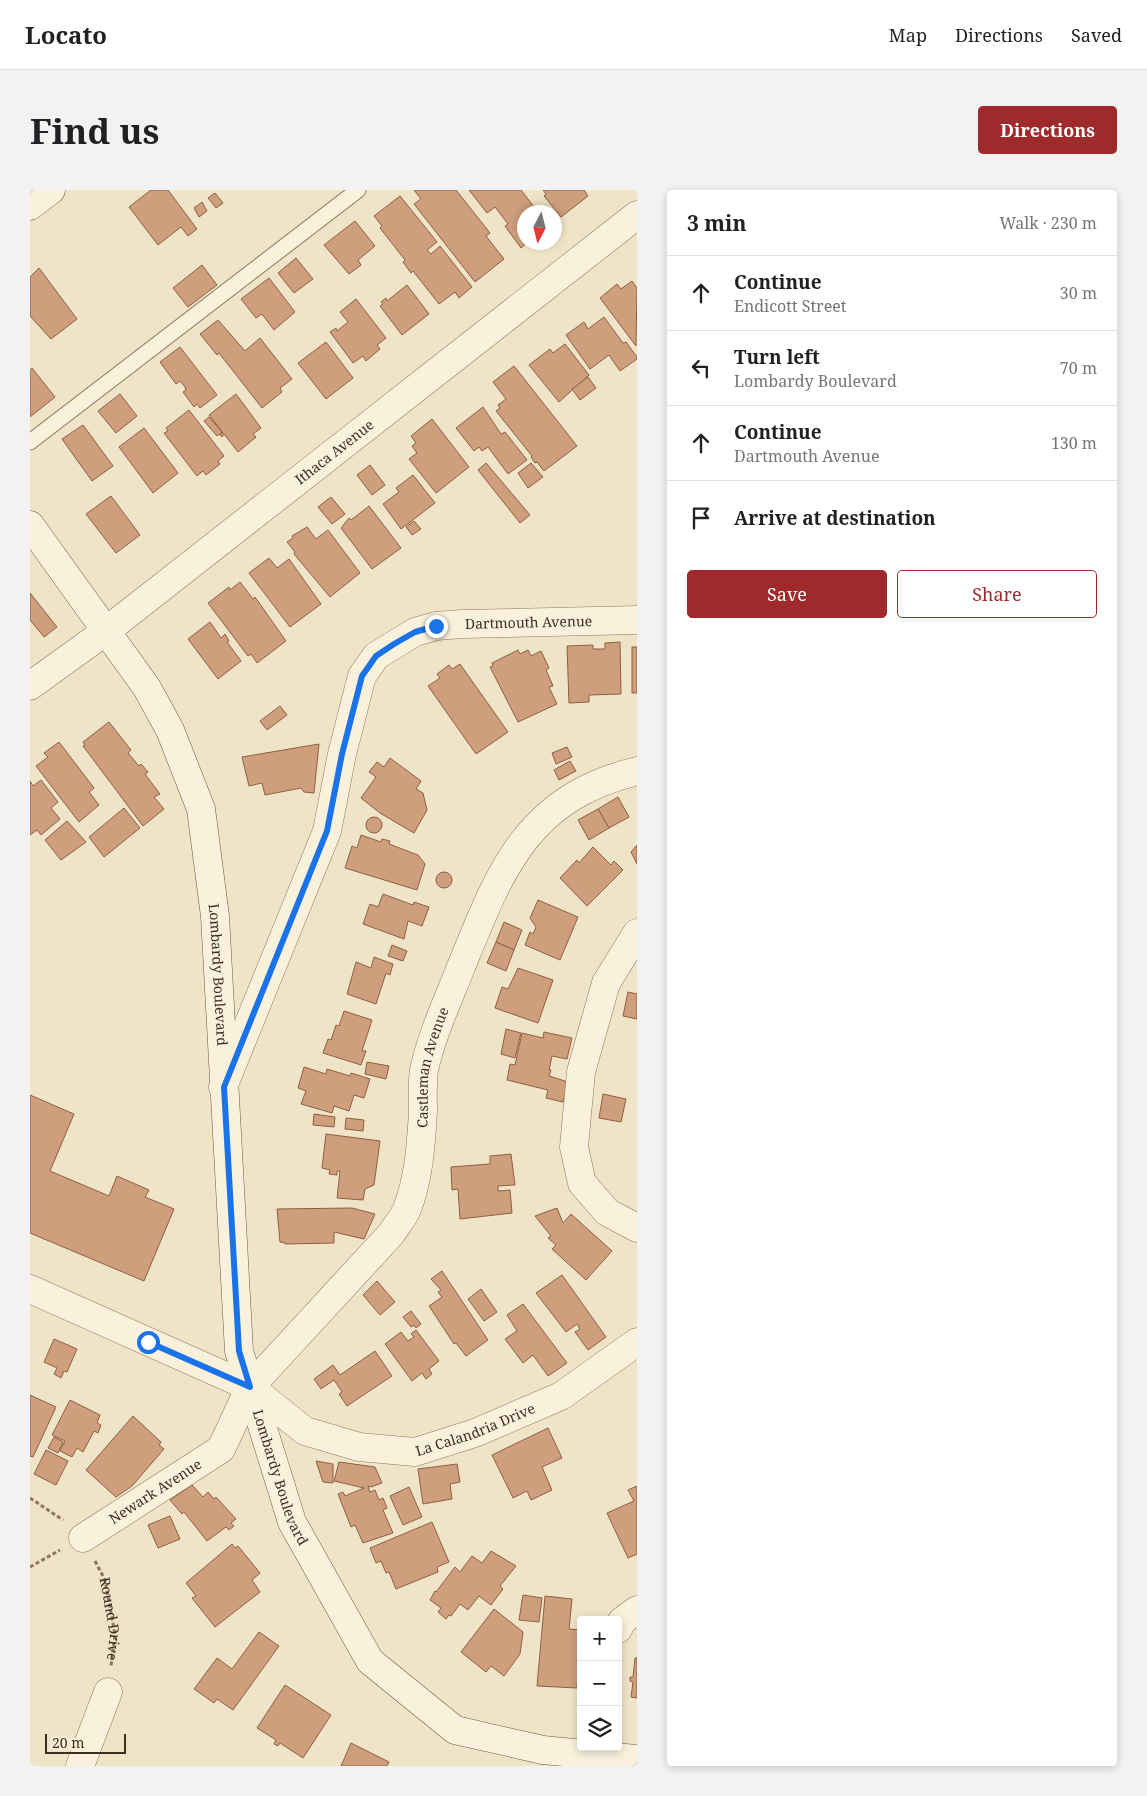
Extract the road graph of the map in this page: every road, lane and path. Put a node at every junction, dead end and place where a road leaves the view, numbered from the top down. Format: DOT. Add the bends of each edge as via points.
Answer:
graph roads {
  1 [pos="51,190"];
  2 [pos="358,190"];
  3 [pos="30,206"];
  4 [pos="637,215"];
  5 [pos="30,442"];
  6 [pos="30,525"];
  7 [pos="637,620"];
  8 [pos="106,631"];
  9 [pos="30,686"];
  10 [pos="637,771"];
  11 [pos="637,932"];
  12 [pos="224,1087"];
  13 [pos="637,1228"];
  14 [pos="30,1289"];
  15 [pos="637,1342"];
  16 [pos="250,1387"];
  17 [pos="30,1498"];
  18 [pos="83,1538"];
  19 [pos="30,1567"];
  20 [pos="637,1610"];
  21 [pos="622,1621"];
  22 [pos="108,1692"];
  23 [pos="577,1750"];
  24 [pos="599,1751"];
  25 [pos="637,1758"];
  26 [pos="80,1766"];
  1 -- 3 [label="street"];
  2 -- 5 [label="lane"];
  4 -- 8 [label="street, Ithaca Avenue"];
  6 -- 8 [label="street, Lombardy Boulevard"];
  7 -- 12 [label="street, Dartmouth Avenue" via="436,626 415,632 376,656 362,676 327,831"];
  8 -- 9 [label="street, Ithaca Avenue"];
  8 -- 12 [label="street, Lombardy Boulevard" via="147,688 170,730 201,809 215,916"];
  10 -- 16 [label="street, Castleman Avenue" via="587,789 555,808 531,830 511,858 491,891 437,1027 424,1071 421,1148 407,1210 391,1234"];
  11 -- 13 [label="street" via="606,983 581,1072 574,1147 582,1183 607,1212"];
  12 -- 16 [label="street, Lombardy Boulevard" via="239,1351"];
  14 -- 16 [label="street, La Calandria Drive"];
  15 -- 16 [label="street, La Calandria Drive" via="561,1396 475,1433 415,1452 359,1447 305,1431"];
  16 -- 18 [label="street, Newark Avenue" via="221,1449"];
  16 -- 23 [label="street, Lombardy Boulevard" via="292,1522 370,1661 455,1730 543,1750"];
  17 -- 18 [label="path, Round Drive" via="65,1521"];
  18 -- 19 [label="path"];
  18 -- 22 [label="path, Round Drive" via="105,1580 115,1636"];
  20 -- 21 [label="street"];
  22 -- 26 [label="street"];
  24 -- 25 [label="street, Lombardy Boulevard"];
}
